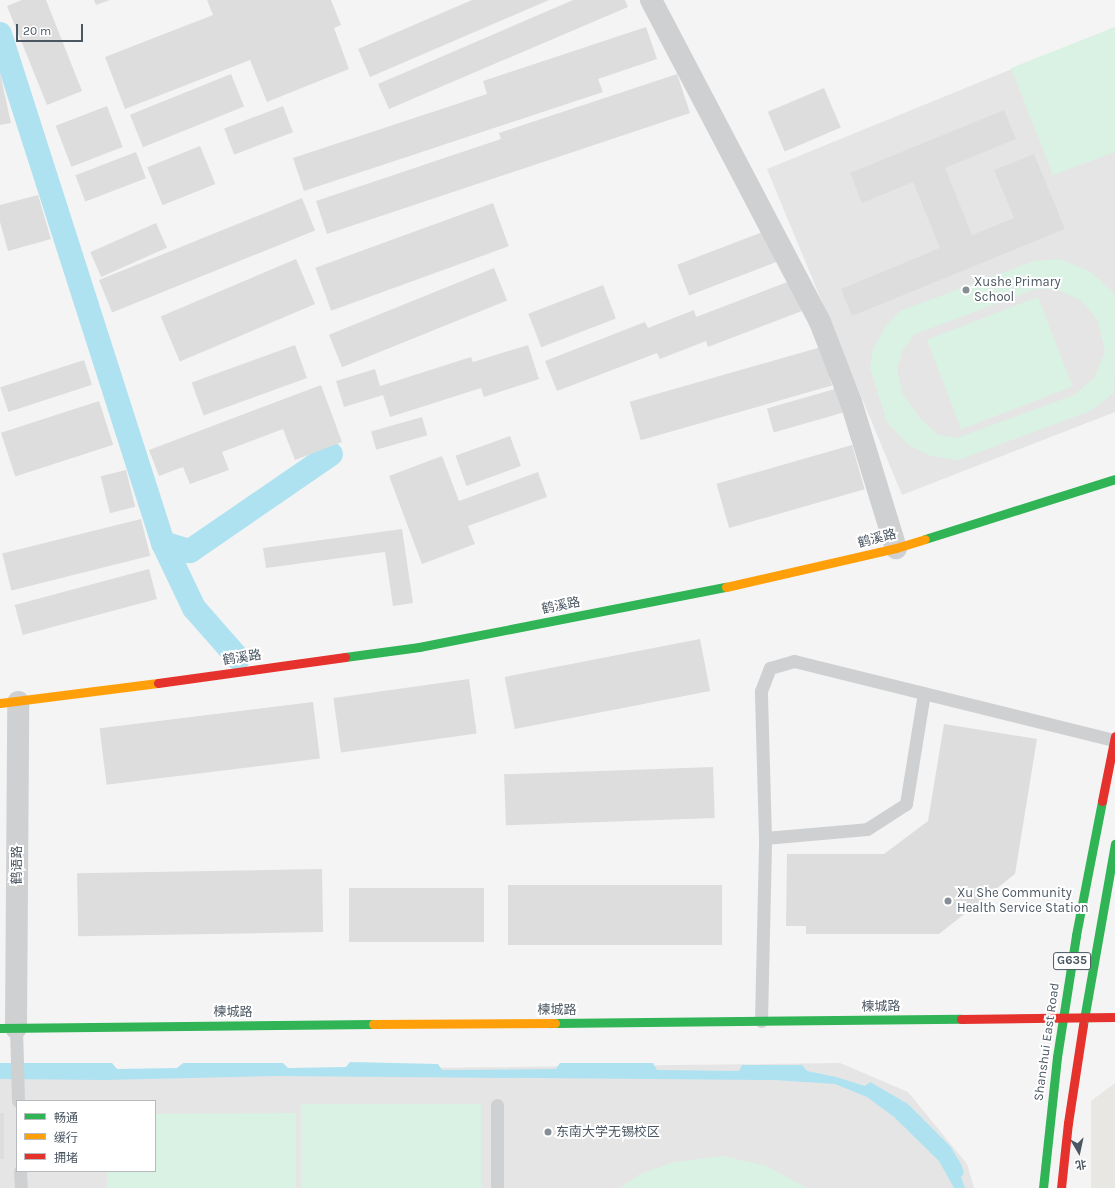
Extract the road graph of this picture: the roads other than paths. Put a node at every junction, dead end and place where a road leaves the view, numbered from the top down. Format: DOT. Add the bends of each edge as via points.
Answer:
graph roads {
  1 [pos="651,0"];
  2 [pos="1115,479"];
  3 [pos="896,548"];
  4 [pos="924,693"];
  5 [pos="9,702"];
  6 [pos="1115,738"];
  7 [pos="765,838"];
  8 [pos="1115,844"];
  9 [pos="1084,1017"];
  10 [pos="1115,1017"];
  11 [pos="1063,1018"];
  12 [pos="761,1021"];
  13 [pos="8,1028"];
  14 [pos="18,1100"];
  15 [pos="497,1104"];
  16 [pos="20,1172"];
  17 [pos="21,1188"];
  18 [pos="497,1188"];
  19 [pos="1043,1188"];
  20 [pos="1062,1188"];
  1 -- 3 [label="street" via="820,322 851,402"];
  2 -- 3 [label="main road, 鹤溪路"];
  3 -- 5 [label="main road, 鹤溪路" via="735,585 419,647"];
  4 -- 6 [label="lane"];
  4 -- 7 [label="lane" via="906,804 867,829"];
  4 -- 7 [label="lane" via="794,661 770,668 761,691"];
  5 -- 13 [label="street, 鹤语路"];
  6 -- 11 [label="main road, Shanshui East Road / G635" via="1076,935"];
  7 -- 12 [label="lane"];
  8 -- 9 [label="main road, G635"];
  9 -- 10 [label="main road, 楝城路"];
  9 -- 11 [label="main road, 楝城路"];
  9 -- 20 [label="main road, G635" via="1068,1123"];
  11 -- 12 [label="main road, 楝城路"];
  11 -- 19 [label="main road, Shanshui East Road / G635"];
  12 -- 13 [label="main road, 楝城路"];
  13 -- 14 [label="lane"];
  15 -- 18 [label="lane"];
  16 -- 17 [label="lane"];
}
